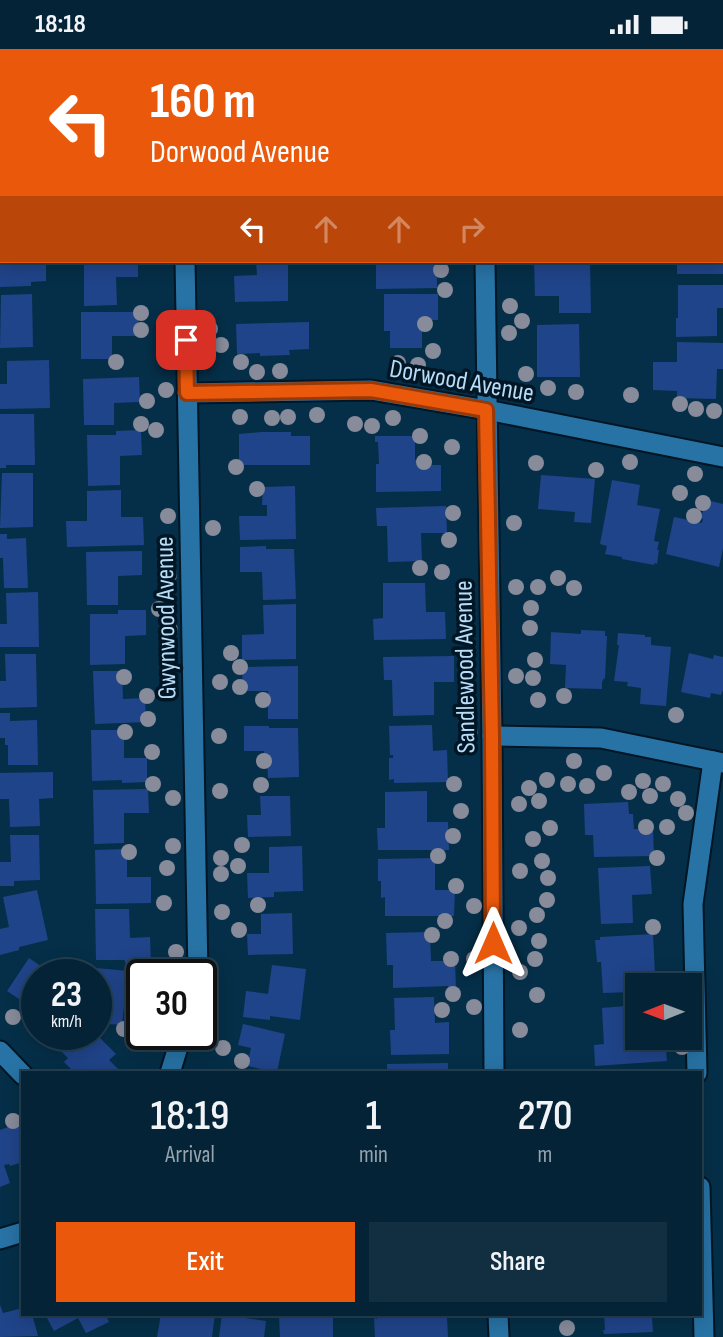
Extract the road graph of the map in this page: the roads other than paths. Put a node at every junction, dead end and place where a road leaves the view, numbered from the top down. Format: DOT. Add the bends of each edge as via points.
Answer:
graph roads {
  1 [pos="185,263"];
  2 [pos="485,263"];
  3 [pos="187,393"];
  4 [pos="486,410"];
  5 [pos="723,457"];
  6 [pos="492,736"];
  7 [pos="718,762"];
  8 [pos="198,959"];
  9 [pos="177,1050"];
  10 [pos="0,1051"];
  11 [pos="171,1071"];
  12 [pos="494,1071"];
  13 [pos="697,1071"];
  14 [pos="21,1073"];
  15 [pos="21,1233"];
  16 [pos="0,1239"];
  17 [pos="702,1262"];
  18 [pos="498,1316"];
  19 [pos="499,1337"];
  20 [pos="704,1337"];
  1 -- 3 [label="street, Gwynwood Avenue"];
  2 -- 4 [label="street, Sandlewood Avenue"];
  3 -- 4 [label="street, Dorwood Avenue" via="371,390"];
  3 -- 8 [label="street, Gwynwood Avenue"];
  4 -- 5 [label="street, Dorwood Avenue"];
  4 -- 6 [label="street, Sandlewood Avenue"];
  6 -- 7 [label="street" via="601,738"];
  6 -- 12 [label="street, Sandlewood Avenue"];
  7 -- 13 [label="street" via="693,904"];
  9 -- 11 [label="street"];
  10 -- 14 [label="street"];
  15 -- 16 [label="street"];
  17 -- 20 [label="street"];
  18 -- 19 [label="street"];
}
